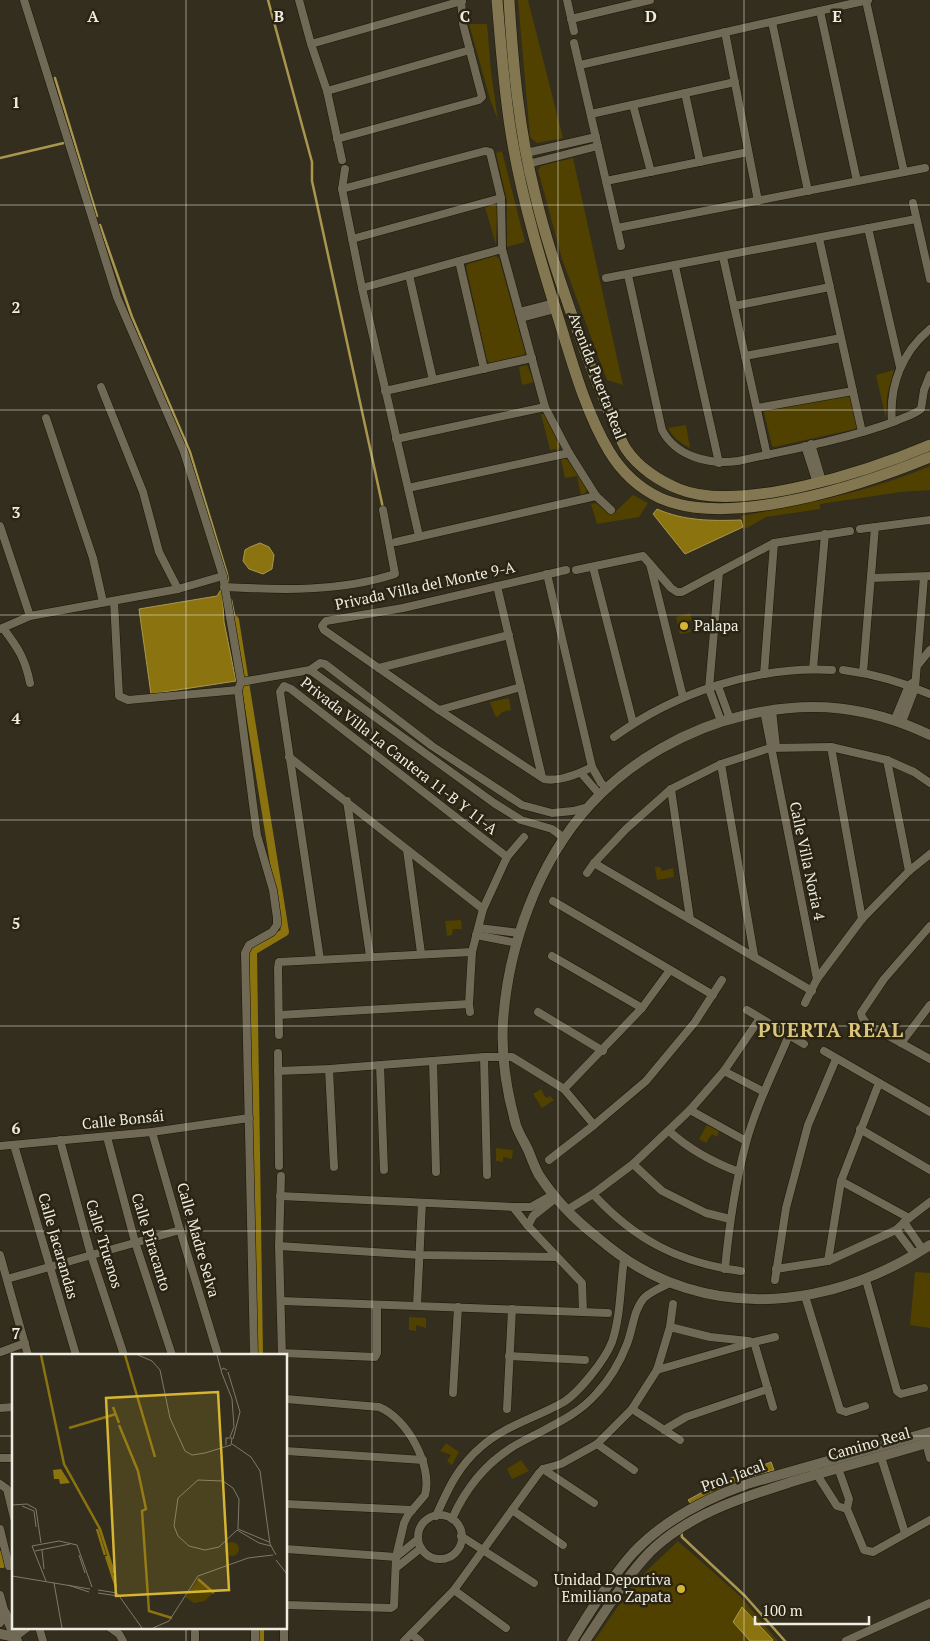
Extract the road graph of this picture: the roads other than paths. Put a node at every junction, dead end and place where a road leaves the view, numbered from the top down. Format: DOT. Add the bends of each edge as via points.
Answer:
graph roads {
  1 [pos="24,0"];
  2 [pos="299,0"];
  3 [pos="497,0"];
  4 [pos="509,0"];
  5 [pos="567,0"];
  6 [pos="650,0"];
  7 [pos="867,0"];
  8 [pos="462,1"];
  9 [pos="820,11"];
  10 [pos="571,19"];
  11 [pos="772,22"];
  12 [pos="574,31"];
  13 [pos="725,32"];
  14 [pos="574,43"];
  15 [pos="311,44"];
  16 [pos="470,50"];
  17 [pos="580,65"];
  18 [pos="735,82"];
  19 [pos="327,92"];
  20 [pos="685,93"];
  21 [pos="633,105"];
  22 [pos="591,114"];
  23 [pos="596,137"];
  24 [pos="337,139"];
  25 [pos="598,146"];
  26 [pos="544,149"];
  27 [pos="748,152"];
  28 [pos="527,158"];
  29 [pos="546,159"];
  30 [pos="342,160"];
  31 [pos="700,162"];
  32 [pos="925,168"];
  33 [pos="345,169"];
  34 [pos="651,172"];
  35 [pos="904,172"];
  36 [pos="606,181"];
  37 [pos="856,182"];
  38 [pos="342,189"];
  39 [pos="808,191"];
  40 [pos="501,198"];
  41 [pos="758,201"];
  42 [pos="912,203"];
  43 [pos="916,219"];
  44 [pos="617,228"];
  45 [pos="868,228"];
  46 [pos="819,238"];
  47 [pos="352,239"];
  48 [pos="621,246"];
  49 [pos="502,249"];
  50 [pos="723,257"];
  51 [pos="459,261"];
  52 [pos="675,266"];
  53 [pos="409,275"];
  54 [pos="628,275"];
  55 [pos="606,278"];
  56 [pos="930,279"];
  57 [pos="830,287"];
  58 [pos="362,288"];
  59 [pos="555,306"];
  60 [pos="734,306"];
  61 [pos="520,315"];
  62 [pos="930,329"];
  63 [pos="841,338"];
  64 [pos="745,356"];
  65 [pos="532,358"];
  66 [pos="900,367"];
  67 [pos="484,369"];
  68 [pos="930,375"];
  69 [pos="433,380"];
  70 [pos="101,387"];
  71 [pos="385,391"];
  72 [pos="853,391"];
  73 [pos="546,407"];
  74 [pos="757,408"];
  75 [pos="607,410"];
  76 [pos="592,416"];
  77 [pos="46,418"];
  78 [pos="892,422"];
  79 [pos="862,432"];
  80 [pos="396,439"];
  81 [pos="808,445"];
  82 [pos="930,445"];
  83 [pos="569,453"];
  84 [pos="767,455"];
  85 [pos="930,457"];
  86 [pos="719,462"];
  87 [pos="819,482"];
  88 [pos="408,488"];
  89 [pos="596,496"];
  90 [pos="383,510"];
  91 [pos="611,510"];
  92 [pos="930,520"];
  93 [pos="0,526"];
  94 [pos="876,527"];
  95 [pos="860,529"];
  96 [pos="850,531"];
  97 [pos="825,534"];
  98 [pos="419,536"];
  99 [pos="396,542"];
  100 [pos="774,543"];
  101 [pos="649,562"];
  102 [pos="593,567"];
  103 [pos="566,570"];
  104 [pos="576,570"];
  105 [pos="719,573"];
  106 [pos="547,574"];
  107 [pos="223,576"];
  108 [pos="927,576"];
  109 [pos="872,578"];
  110 [pos="497,586"];
  111 [pos="224,587"];
  112 [pos="178,589"];
  113 [pos="114,601"];
  114 [pos="103,602"];
  115 [pos="30,616"];
  116 [pos="1,628"];
  117 [pos="508,635"];
  118 [pos="930,650"];
  119 [pos="917,666"];
  120 [pos="379,668"];
  121 [pos="813,669"];
  122 [pos="310,670"];
  123 [pos="832,670"];
  124 [pos="843,670"];
  125 [pos="864,672"];
  126 [pos="764,674"];
  127 [pos="30,683"];
  128 [pos="913,684"];
  129 [pos="240,686"];
  130 [pos="520,686"];
  131 [pos="718,686"];
  132 [pos="709,689"];
  133 [pos="930,694"];
  134 [pos="683,697"];
  135 [pos="439,710"];
  136 [pos="769,715"];
  137 [pos="724,716"];
  138 [pos="901,716"];
  139 [pos="633,723"];
  140 [pos="410,730"];
  141 [pos="930,735"];
  142 [pos="614,737"];
  143 [pos="403,738"];
  144 [pos="831,747"];
  145 [pos="773,748"];
  146 [pos="289,756"];
  147 [pos="887,760"];
  148 [pos="721,764"];
  149 [pos="592,767"];
  150 [pos="581,773"];
  151 [pos="542,777"];
  152 [pos="930,783"];
  153 [pos="600,789"];
  154 [pos="671,789"];
  155 [pos="347,800"];
  156 [pos="588,807"];
  157 [pos="524,837"];
  158 [pos="564,838"];
  159 [pos="407,850"];
  160 [pos="930,854"];
  161 [pos="507,858"];
  162 [pos="594,863"];
  163 [pos="909,871"];
  164 [pos="587,874"];
  165 [pos="553,900"];
  166 [pos="483,909"];
  167 [pos="690,919"];
  168 [pos="862,919"];
  169 [pos="930,926"];
  170 [pos="478,932"];
  171 [pos="518,938"];
  172 [pos="472,952"];
  173 [pos="421,954"];
  174 [pos="754,955"];
  175 [pos="370,956"];
  176 [pos="552,956"];
  177 [pos="320,959"];
  178 [pos="670,970"];
  179 [pos="817,979"];
  180 [pos="722,980"];
  181 [pos="812,991"];
  182 [pos="713,996"];
  183 [pos="805,1003"];
  184 [pos="930,1005"];
  185 [pos="642,1008"];
  186 [pos="747,1010"];
  187 [pos="538,1012"];
  188 [pos="279,1014"];
  189 [pos="760,1018"];
  190 [pos="279,1035"];
  191 [pos="789,1036"];
  192 [pos="901,1043"];
  193 [pos="804,1044"];
  194 [pos="603,1051"];
  195 [pos="824,1051"];
  196 [pos="278,1053"];
  197 [pos="484,1057"];
  198 [pos="504,1057"];
  199 [pos="836,1059"];
  200 [pos="930,1059"];
  201 [pos="433,1061"];
  202 [pos="380,1065"];
  203 [pos="329,1069"];
  204 [pos="278,1071"];
  205 [pos="724,1071"];
  206 [pos="879,1083"];
  207 [pos="564,1089"];
  208 [pos="764,1092"];
  209 [pos="690,1110"];
  210 [pos="930,1112"];
  211 [pos="249,1118"];
  212 [pos="594,1125"];
  213 [pos="860,1129"];
  214 [pos="669,1131"];
  215 [pos="152,1132"];
  216 [pos="107,1137"];
  217 [pos="60,1140"];
  218 [pos="746,1141"];
  219 [pos="14,1144"];
  220 [pos="0,1146"];
  221 [pos="549,1160"];
  222 [pos="633,1164"];
  223 [pos="279,1166"];
  224 [pos="334,1168"];
  225 [pos="384,1170"];
  226 [pos="930,1170"];
  227 [pos="436,1172"];
  228 [pos="739,1172"];
  229 [pos="487,1175"];
  230 [pos="281,1176"];
  231 [pos="841,1181"];
  232 [pos="593,1194"];
  233 [pos="280,1196"];
  234 [pos="556,1196"];
  235 [pos="930,1202"];
  236 [pos="422,1203"];
  237 [pos="546,1203"];
  238 [pos="513,1207"];
  239 [pos="570,1209"];
  240 [pos="730,1219"];
  241 [pos="906,1220"];
  242 [pos="528,1226"];
  243 [pos="180,1230"];
  244 [pos="896,1230"];
  245 [pos="135,1242"];
  246 [pos="279,1246"];
  247 [pos="919,1249"];
  248 [pos="0,1255"];
  249 [pos="91,1255"];
  250 [pos="420,1255"];
  251 [pos="556,1258"];
  252 [pos="624,1259"];
  253 [pos="828,1261"];
  254 [pos="50,1267"];
  255 [pos="725,1269"];
  256 [pos="776,1269"];
  257 [pos="741,1271"];
  258 [pos="7,1279"];
  259 [pos="775,1280"];
  260 [pos="866,1280"];
  261 [pos="670,1283"];
  262 [pos="805,1296"];
  263 [pos="282,1301"];
  264 [pos="377,1304"];
  265 [pos="673,1304"];
  266 [pos="417,1305"];
  267 [pos="458,1306"];
  268 [pos="512,1309"];
  269 [pos="583,1312"];
  270 [pos="608,1313"];
  271 [pos="670,1327"];
  272 [pos="776,1337"];
  273 [pos="754,1342"];
  274 [pos="25,1343"];
  275 [pos="0,1352"];
  276 [pos="28,1354"];
  277 [pos="76,1354"];
  278 [pos="124,1354"];
  279 [pos="172,1354"];
  280 [pos="218,1354"];
  281 [pos="254,1354"];
  282 [pos="282,1354"];
  283 [pos="288,1354"];
  284 [pos="509,1356"];
  285 [pos="585,1360"];
  286 [pos="657,1370"];
  287 [pos="924,1388"];
  288 [pos="768,1389"];
  289 [pos="454,1393"];
  290 [pos="288,1399"];
  291 [pos="864,1406"];
  292 [pos="774,1407"];
  293 [pos="507,1408"];
  294 [pos="632,1410"];
  295 [pos="664,1430"];
  296 [pos="930,1432"];
  297 [pos="680,1440"];
  298 [pos="928,1442"];
  299 [pos="596,1444"];
  300 [pos="288,1451"];
  301 [pos="881,1456"];
  302 [pos="930,1458"];
  303 [pos="423,1460"];
  304 [pos="838,1468"];
  305 [pos="544,1470"];
  306 [pos="634,1470"];
  307 [pos="814,1470"];
  308 [pos="0,1484"];
  309 [pos="288,1504"];
  310 [pos="594,1504"];
  311 [pos="847,1509"];
  312 [pos="12,1510"];
  313 [pos="412,1510"];
  314 [pos="512,1510"];
  315 [pos="436,1516"];
  316 [pos="452,1519"];
  317 [pos="930,1520"];
  318 [pos="0,1529"];
  319 [pos="905,1533"];
  320 [pos="461,1536"];
  321 [pos="418,1539"];
  322 [pos="563,1544"];
  323 [pos="421,1548"];
  324 [pos="288,1549"];
  325 [pos="483,1549"];
  326 [pos="396,1557"];
  327 [pos="9,1566"];
  328 [pos="396,1568"];
  329 [pos="534,1583"];
  330 [pos="454,1590"];
  331 [pos="0,1595"];
  332 [pos="930,1603"];
  333 [pos="288,1605"];
  334 [pos="2,1616"];
  335 [pos="27,1628"];
  336 [pos="39,1628"];
  337 [pos="110,1628"];
  338 [pos="255,1628"];
  339 [pos="284,1628"];
  340 [pos="506,1628"];
  341 [pos="195,1632"];
  342 [pos="0,1634"];
  343 [pos="411,1634"];
  344 [pos="16,1639"];
  345 [pos="44,1641"];
  346 [pos="123,1641"];
  347 [pos="195,1641"];
  348 [pos="255,1641"];
  349 [pos="284,1641"];
  350 [pos="404,1641"];
  351 [pos="420,1641"];
  352 [pos="572,1641"];
  353 [pos="585,1641"];
  354 [pos="846,1641"];
  1 -- 107 [label="street" via="117,297 184,452"];
  2 -- 15 [label="street"];
  3 -- 59 [label="main road, Avenida Puerta Real" via="512,138 526,203"];
  4 -- 28 [label="main road, Avenida Puerta Real" via="512,50"];
  5 -- 10 [label="street"];
  6 -- 10 [label="street"];
  7 -- 9 [label="street"];
  7 -- 35 [label="street"];
  8 -- 15 [label="street"];
  8 -- 16 [label="street" via="463,24"];
  9 -- 11 [label="street"];
  9 -- 37 [label="street"];
  10 -- 12 [label="street"];
  11 -- 13 [label="street"];
  11 -- 39 [label="street"];
  13 -- 17 [label="street"];
  13 -- 18 [label="street"];
  14 -- 17 [label="street"];
  15 -- 19 [label="street"];
  16 -- 19 [label="street"];
  16 -- 24 [label="street" via="482,92 481,99"];
  17 -- 22 [label="street"];
  18 -- 20 [label="street"];
  18 -- 27 [label="street"];
  19 -- 24 [label="street"];
  20 -- 21 [label="street"];
  20 -- 31 [label="street"];
  21 -- 22 [label="street"];
  21 -- 34 [label="street"];
  22 -- 23 [label="street"];
  23 -- 25 [label="street"];
  23 -- 26 [label="street"];
  24 -- 30 [label="street"];
  25 -- 29 [label="street"];
  25 -- 36 [label="street"];
  26 -- 28 [label="street"];
  26 -- 29 [label="street"];
  27 -- 31 [label="street"];
  27 -- 41 [label="street"];
  28 -- 29 [label="street"];
  28 -- 75 [label="main road, Avenida Puerta Real" via="564,297"];
  31 -- 34 [label="street"];
  32 -- 35 [label="street"];
  33 -- 38 [label="street"];
  34 -- 36 [label="street"];
  35 -- 37 [label="street"];
  36 -- 44 [label="street"];
  37 -- 39 [label="street"];
  38 -- 40 [label="street" via="486,151 491,154"];
  38 -- 47 [label="street"];
  39 -- 41 [label="street"];
  40 -- 47 [label="street"];
  40 -- 49 [label="street"];
  41 -- 44 [label="street"];
  42 -- 43 [label="street"];
  43 -- 45 [label="street"];
  43 -- 56 [label="street"];
  44 -- 48 [label="street"];
  45 -- 46 [label="street"];
  45 -- 66 [label="street"];
  46 -- 50 [label="street"];
  46 -- 57 [label="street"];
  47 -- 58 [label="street"];
  49 -- 51 [label="street"];
  49 -- 61 [label="street"];
  50 -- 52 [label="street"];
  50 -- 60 [label="street"];
  51 -- 53 [label="street"];
  51 -- 67 [label="street"];
  52 -- 54 [label="street"];
  52 -- 86 [label="street"];
  53 -- 58 [label="street"];
  53 -- 69 [label="street"];
  54 -- 55 [label="street"];
  54 -- 86 [label="street" via="662,430 679,449 704,460"];
  57 -- 60 [label="street"];
  57 -- 63 [label="street"];
  58 -- 71 [label="street"];
  59 -- 61 [label="street"];
  59 -- 76 [label="main road, Avenida Puerta Real"];
  60 -- 64 [label="street"];
  61 -- 65 [label="street"];
  62 -- 66 [label="street"];
  63 -- 64 [label="street"];
  63 -- 72 [label="street"];
  64 -- 74 [label="street"];
  65 -- 67 [label="street"];
  65 -- 73 [label="street"];
  66 -- 78 [label="street" via="891,401"];
  67 -- 69 [label="street"];
  68 -- 78 [label="street" via="921,409"];
  69 -- 71 [label="street"];
  70 -- 112 [label="street" via="142,492 159,552"];
  71 -- 80 [label="street"];
  72 -- 74 [label="street"];
  72 -- 79 [label="street"];
  73 -- 80 [label="street"];
  73 -- 83 [label="street"];
  74 -- 84 [label="street"];
  75 -- 76 [label="main road"];
  75 -- 87 [label="main road, Avenida Puerta Real" via="626,448 640,465 680,490 709,496 752,496"];
  76 -- 85 [label="main road, Avenida Puerta Real" via="609,451 627,475 642,488 682,505 704,508 755,506 793,499 875,478"];
  77 -- 114 [label="street" via="91,551"];
  78 -- 79 [label="street"];
  79 -- 81 [label="street"];
  80 -- 88 [label="street"];
  81 -- 84 [label="street"];
  81 -- 87 [label="street"];
  82 -- 87 [label="main road, Avenida Puerta Real"];
  83 -- 88 [label="street"];
  83 -- 89 [label="street"];
  84 -- 86 [label="street"];
  88 -- 98 [label="street"];
  89 -- 91 [label="street"];
  89 -- 98 [label="street"];
  90 -- 111 [label="street" via="395,574 336,587"];
  92 -- 94 [label="street"];
  93 -- 115 [label="street"];
  94 -- 95 [label="street"];
  94 -- 109 [label="street"];
  96 -- 97 [label="street"];
  97 -- 100 [label="street"];
  97 -- 121 [label="street"];
  98 -- 99 [label="street"];
  100 -- 105 [label="street"];
  100 -- 126 [label="street"];
  101 -- 102 [label="street" via="643,556"];
  101 -- 105 [label="street" via="677,592 688,590"];
  101 -- 134 [label="street"];
  102 -- 104 [label="street"];
  102 -- 139 [label="street"];
  103 -- 106 [label="street, Privada Villa del Monte 9-A"];
  105 -- 132 [label="street"];
  106 -- 110 [label="street, Privada Villa del Monte 9-A"];
  106 -- 149 [label="street"];
  107 -- 111 [label="street"];
  107 -- 112 [label="street"];
  108 -- 109 [label="street"];
  108 -- 119 [label="street"];
  109 -- 125 [label="street"];
  110 -- 117 [label="street"];
  110 -- 120 [label="street, Privada Villa del Monte 9-A" via="325,622 324,630"];
  111 -- 129 [label="street"];
  112 -- 113 [label="street"];
  113 -- 114 [label="street"];
  113 -- 129 [label="street" via="119,696 128,700"];
  114 -- 115 [label="street"];
  115 -- 116 [label="street"];
  116 -- 127 [label="street" via="20,651"];
  117 -- 120 [label="street"];
  117 -- 130 [label="street"];
  118 -- 119 [label="street"];
  119 -- 128 [label="street"];
  120 -- 135 [label="street, Privada Villa del Monte 9-A"];
  121 -- 123 [label="street"];
  121 -- 126 [label="street"];
  122 -- 129 [label="street"];
  122 -- 140 [label="street" via="320,663 325,664"];
  122 -- 143 [label="street"];
  124 -- 125 [label="street"];
  125 -- 128 [label="street"];
  126 -- 131 [label="street"];
  128 -- 133 [label="street"];
  128 -- 138 [label="street"];
  129 -- 211 [label="street" via="254,821 273,890 277,918 272,932 249,945 245,951"];
  130 -- 135 [label="street"];
  130 -- 151 [label="street"];
  131 -- 132 [label="street"];
  131 -- 137 [label="street"];
  132 -- 134 [label="street"];
  132 -- 137 [label="street"];
  134 -- 139 [label="street"];
  135 -- 151 [label="street, Privada Villa del Monte 9-A"];
  136 -- 137 [label="street"];
  136 -- 138 [label="street" via="802,707 844,708"];
  136 -- 145 [label="street, Calle Villa Noria 4"];
  137 -- 153 [label="street" via="665,747"];
  138 -- 141 [label="street"];
  139 -- 142 [label="street"];
  140 -- 143 [label="street"];
  140 -- 156 [label="street" via="522,805 552,813"];
  143 -- 158 [label="street" via="521,820 552,829"];
  144 -- 145 [label="street"];
  144 -- 147 [label="street"];
  144 -- 168 [label="street"];
  145 -- 148 [label="street"];
  145 -- 179 [label="street, Calle Villa Noria 4"];
  146 -- 155 [label="street"];
  146 -- 161 [label="street, Privada Villa La Cantera 11-B Y 11-A" via="280,692 284,686"];
  146 -- 177 [label="street, Privada Villa La Cantera 11-B Y 11-A"];
  147 -- 152 [label="street"];
  147 -- 163 [label="street"];
  148 -- 154 [label="street"];
  148 -- 174 [label="street"];
  149 -- 150 [label="street"];
  149 -- 153 [label="street"];
  150 -- 151 [label="street" via="554,780"];
  150 -- 153 [label="street"];
  153 -- 156 [label="street"];
  154 -- 162 [label="street"];
  154 -- 167 [label="street"];
  155 -- 159 [label="street"];
  155 -- 175 [label="street"];
  156 -- 158 [label="street"];
  157 -- 161 [label="street"];
  158 -- 171 [label="street" via="535,891"];
  159 -- 166 [label="street"];
  159 -- 173 [label="street"];
  160 -- 163 [label="street"];
  161 -- 166 [label="street"];
  162 -- 164 [label="street"];
  162 -- 167 [label="street"];
  163 -- 168 [label="street"];
  165 -- 178 [label="street"];
  166 -- 170 [label="street"];
  167 -- 174 [label="street"];
  168 -- 179 [label="street"];
  169 -- 192 [label="street" via="884,979 861,1013 867,1024"];
  170 -- 171 [label="street"];
  170 -- 172 [label="street"];
  171 -- 198 [label="street" via="503,1023"];
  172 -- 173 [label="street"];
  172 -- 188 [label="street" via="470,1008"];
  173 -- 175 [label="street"];
  174 -- 181 [label="street"];
  175 -- 177 [label="street"];
  176 -- 185 [label="street"];
  177 -- 188 [label="street" via="279,962"];
  178 -- 182 [label="street"];
  178 -- 185 [label="street"];
  179 -- 181 [label="street"];
  180 -- 182 [label="street"];
  181 -- 183 [label="street"];
  182 -- 212 [label="street" via="646,1081"];
  184 -- 192 [label="street"];
  185 -- 194 [label="street"];
  186 -- 189 [label="street"];
  187 -- 194 [label="street"];
  188 -- 190 [label="street"];
  189 -- 191 [label="street"];
  189 -- 205 [label="street"];
  191 -- 193 [label="street"];
  191 -- 208 [label="street"];
  192 -- 200 [label="street"];
  194 -- 207 [label="street"];
  195 -- 199 [label="street"];
  196 -- 204 [label="street"];
  197 -- 198 [label="street"];
  197 -- 201 [label="street"];
  197 -- 229 [label="street"];
  198 -- 207 [label="street"];
  198 -- 234 [label="street" via="517,1126 539,1174"];
  199 -- 206 [label="street"];
  199 -- 256 [label="street" via="808,1125 786,1208"];
  201 -- 202 [label="street"];
  201 -- 227 [label="street"];
  202 -- 203 [label="street"];
  202 -- 225 [label="street"];
  203 -- 204 [label="street"];
  203 -- 224 [label="street"];
  204 -- 223 [label="street"];
  205 -- 208 [label="street"];
  205 -- 209 [label="street"];
  206 -- 210 [label="street"];
  206 -- 213 [label="street"];
  207 -- 212 [label="street"];
  208 -- 218 [label="street"];
  209 -- 214 [label="street"];
  209 -- 218 [label="street"];
  211 -- 215 [label="street, Calle Bonsái"];
  211 -- 281 [label="street"];
  212 -- 221 [label="street"];
  213 -- 226 [label="street"];
  213 -- 231 [label="street"];
  214 -- 222 [label="street"];
  214 -- 228 [label="street" via="713,1162"];
  215 -- 216 [label="street, Calle Bonsái"];
  215 -- 243 [label="street, Calle Madre Selva"];
  216 -- 217 [label="street, Calle Bonsái"];
  216 -- 245 [label="street, Calle Piracanto"];
  217 -- 219 [label="street, Calle Bonsái"];
  217 -- 249 [label="street, Calle Truenos"];
  218 -- 228 [label="street"];
  219 -- 220 [label="street, Calle Bonsái"];
  219 -- 254 [label="street, Calle Jacarandas"];
  222 -- 232 [label="street"];
  222 -- 240 [label="street" via="662,1191 706,1213"];
  228 -- 240 [label="street"];
  230 -- 233 [label="street"];
  231 -- 241 [label="street"];
  231 -- 253 [label="street"];
  232 -- 239 [label="street"];
  232 -- 255 [label="street" via="636,1234 680,1257"];
  233 -- 236 [label="street"];
  233 -- 246 [label="street"];
  234 -- 237 [label="street"];
  234 -- 239 [label="street"];
  235 -- 241 [label="street"];
  236 -- 238 [label="street"];
  236 -- 250 [label="street"];
  237 -- 238 [label="street" via="526,1208"];
  237 -- 242 [label="street"];
  238 -- 242 [label="street"];
  239 -- 252 [label="street" via="589,1231"];
  240 -- 255 [label="street"];
  241 -- 244 [label="street"];
  241 -- 247 [label="street"];
  242 -- 251 [label="street"];
  243 -- 245 [label="street"];
  243 -- 280 [label="street, Calle Madre Selva"];
  244 -- 247 [label="street"];
  244 -- 253 [label="street"];
  245 -- 249 [label="street"];
  245 -- 279 [label="street, Calle Piracanto"];
  246 -- 250 [label="street"];
  246 -- 263 [label="street"];
  247 -- 260 [label="street" via="909,1260"];
  248 -- 258 [label="street"];
  249 -- 254 [label="street"];
  249 -- 278 [label="street, Calle Truenos"];
  250 -- 251 [label="street"];
  250 -- 266 [label="street"];
  251 -- 269 [label="street" via="582,1283"];
  252 -- 261 [label="street"];
  252 -- 315 [label="street" via="620,1306 611,1343 595,1372 564,1402 520,1422 482,1446 451,1482"];
  253 -- 256 [label="street"];
  254 -- 258 [label="street"];
  254 -- 277 [label="street, Calle Jacarandas"];
  255 -- 257 [label="street"];
  256 -- 259 [label="street"];
  258 -- 274 [label="street"];
  260 -- 262 [label="street"];
  260 -- 287 [label="street" via="897,1391 902,1394"];
  261 -- 262 [label="street" via="703,1293 750,1300"];
  261 -- 316 [label="street" via="645,1296 638,1306 627,1344 598,1392 580,1410 493,1460 473,1480"];
  262 -- 291 [label="street" via="840,1410 846,1412"];
  263 -- 264 [label="street"];
  263 -- 282 [label="street"];
  264 -- 266 [label="street"];
  264 -- 283 [label="street" via="375,1357"];
  265 -- 271 [label="street"];
  266 -- 267 [label="street"];
  267 -- 268 [label="street"];
  267 -- 289 [label="street"];
  268 -- 269 [label="street"];
  268 -- 284 [label="street"];
  269 -- 270 [label="street"];
  271 -- 273 [label="street" via="710,1337"];
  271 -- 286 [label="street"];
  272 -- 273 [label="street"];
  273 -- 286 [label="street"];
  273 -- 288 [label="street"];
  274 -- 275 [label="street"];
  274 -- 276 [label="street"];
  284 -- 285 [label="street"];
  284 -- 293 [label="street"];
  286 -- 294 [label="street"];
  288 -- 292 [label="street"];
  288 -- 295 [label="street" via="686,1417"];
  290 -- 303 [label="street" via="382,1408 413,1439"];
  294 -- 295 [label="street"];
  294 -- 299 [label="street"];
  295 -- 297 [label="street"];
  296 -- 307 [label="street, Prol. Jacal"];
  298 -- 301 [label="street, Camino Real"];
  298 -- 302 [label="street"];
  299 -- 305 [label="street"];
  299 -- 306 [label="street"];
  300 -- 303 [label="street"];
  301 -- 304 [label="street, Camino Real"];
  301 -- 319 [label="street"];
  303 -- 313 [label="street" via="425,1496"];
  304 -- 307 [label="street, Camino Real"];
  304 -- 311 [label="street" via="849,1499"];
  305 -- 310 [label="street"];
  305 -- 314 [label="street"];
  307 -- 311 [label="street" via="837,1506"];
  307 -- 352 [label="street, Prol. Jacal" via="718,1494 661,1529 634,1553"];
  307 -- 353 [label="street, Prol. Jacal" via="704,1514 669,1536 627,1581"];
  308 -- 312 [label="street" via="7,1489"];
  309 -- 313 [label="street"];
  311 -- 319 [label="street" via="866,1551 872,1552"];
  313 -- 326 [label="street" via="404,1523"];
  314 -- 322 [label="street"];
  314 -- 325 [label="street"];
  315 -- 316 [label="street"];
  315 -- 321 [label="street" via="423,1524"];
  316 -- 320 [label="street"];
  317 -- 319 [label="street"];
  318 -- 327 [label="street"];
  320 -- 323 [label="street" via="458,1550 442,1559 425,1554"];
  320 -- 325 [label="street"];
  321 -- 323 [label="street"];
  321 -- 326 [label="street"];
  323 -- 328 [label="street"];
  324 -- 326 [label="street"];
  325 -- 329 [label="street"];
  325 -- 330 [label="street"];
  326 -- 328 [label="street"];
  328 -- 333 [label="street" via="395,1603 391,1608"];
  330 -- 340 [label="street"];
  330 -- 343 [label="street"];
  331 -- 334 [label="street"];
  332 -- 354 [label="street"];
  334 -- 344 [label="street"];
  335 -- 344 [label="street"];
  336 -- 345 [label="street"];
  337 -- 346 [label="street"];
  338 -- 348 [label="street"];
  339 -- 349 [label="street"];
  341 -- 347 [label="street"];
  342 -- 344 [label="street"];
  343 -- 350 [label="street"];
  343 -- 351 [label="street"];
}
